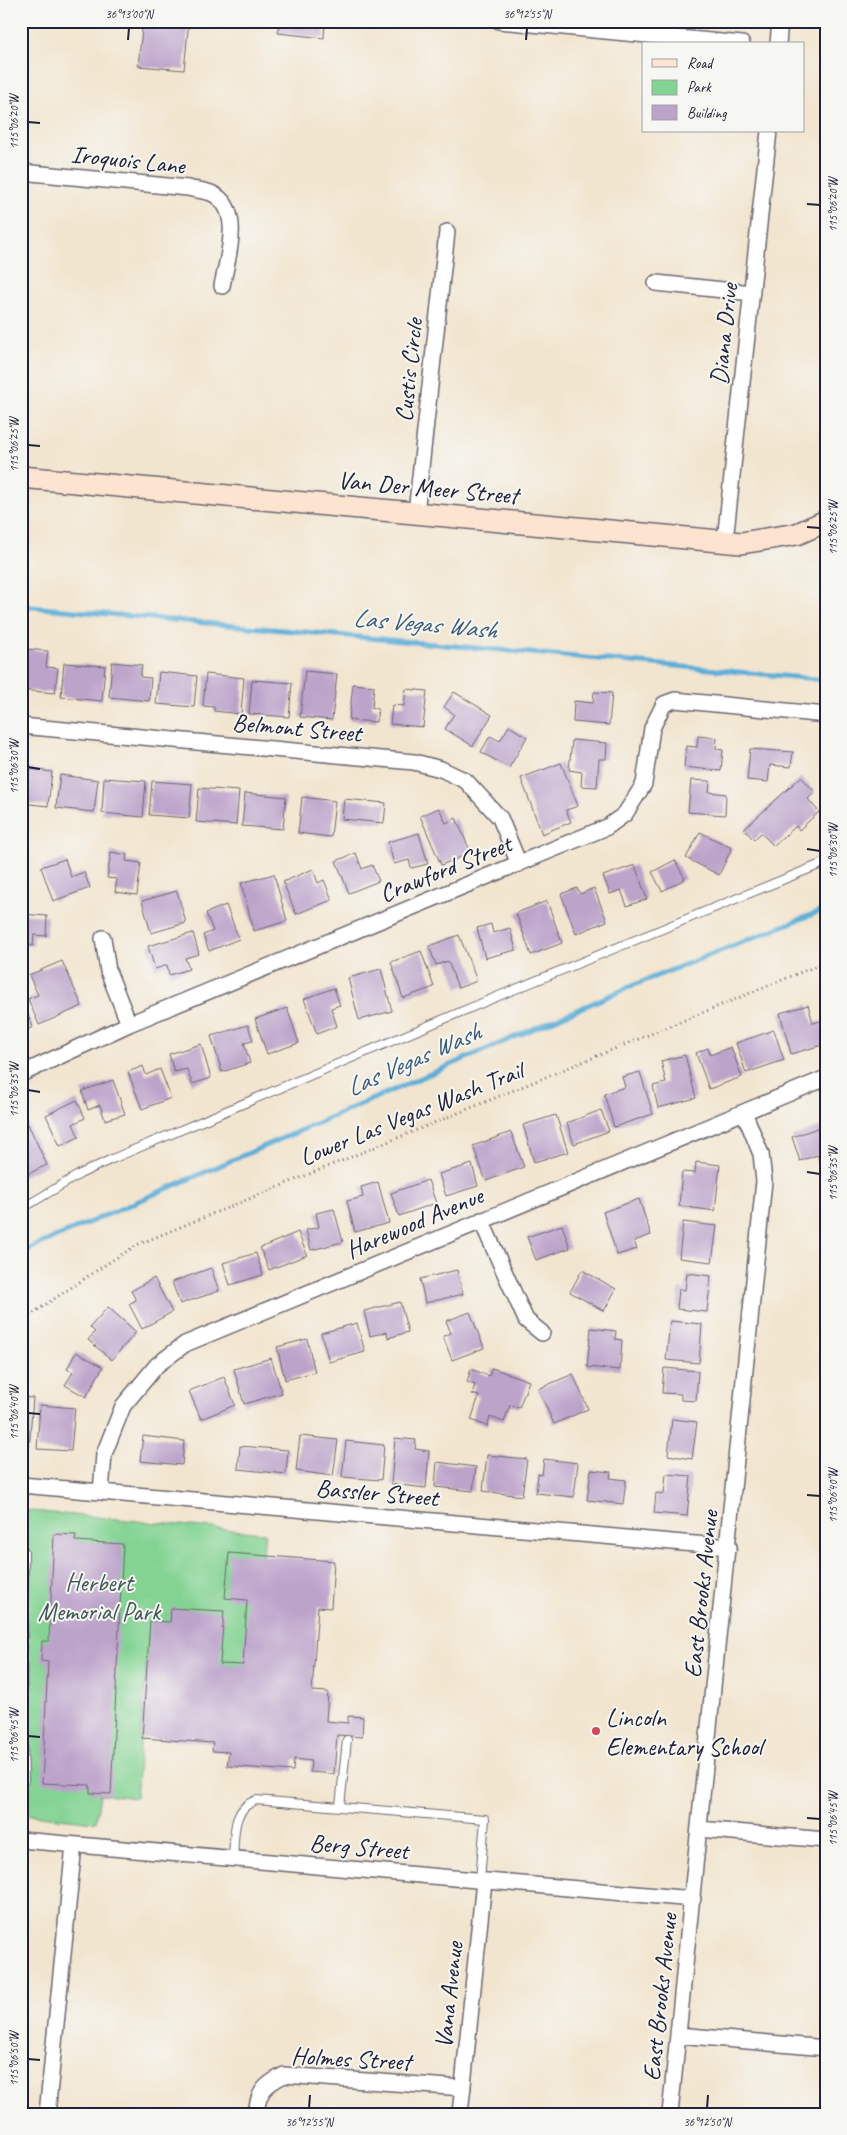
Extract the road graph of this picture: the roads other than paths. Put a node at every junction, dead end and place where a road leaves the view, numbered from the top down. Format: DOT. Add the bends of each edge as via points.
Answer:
graph roads {
  1 [pos="499,21"];
  2 [pos="780,21"];
  3 [pos="576,25"];
  4 [pos="725,42"];
  5 [pos="778,42"];
  6 [pos="769,132"];
  7 [pos="21,172"];
  8 [pos="447,232"];
  9 [pos="656,283"];
  10 [pos="222,286"];
  11 [pos="752,293"];
  12 [pos="21,478"];
  13 [pos="416,513"];
  14 [pos="826,521"];
  15 [pos="725,541"];
  16 [pos="826,715"];
  17 [pos="21,726"];
  18 [pos="826,862"];
  19 [pos="519,864"];
  20 [pos="103,938"];
  21 [pos="129,1024"];
  22 [pos="21,1074"];
  23 [pos="826,1078"];
  24 [pos="744,1112"];
  25 [pos="21,1209"];
  26 [pos="481,1220"];
  27 [pos="542,1333"];
  28 [pos="21,1485"];
  29 [pos="100,1492"];
  30 [pos="728,1547"];
  31 [pos="21,1552"];
  32 [pos="22,1702"];
  33 [pos="346,1740"];
  34 [pos="21,1780"];
  35 [pos="340,1806"];
  36 [pos="699,1829"];
  37 [pos="21,1840"];
  38 [pos="826,1840"];
  39 [pos="74,1845"];
  40 [pos="233,1859"];
  41 [pos="482,1881"];
  42 [pos="693,1899"];
  43 [pos="678,2035"];
  44 [pos="826,2048"];
  45 [pos="462,2088"];
  46 [pos="47,2114"];
  47 [pos="256,2114"];
  48 [pos="460,2114"];
  49 [pos="670,2114"];
  1 -- 3 [label="street"];
  2 -- 5 [label="street"];
  3 -- 4 [label="street"];
  6 -- 11 [label="street, Diana Drive"];
  7 -- 10 [label="street, Iroquois Lane" via="188,188 212,194 226,204 233,230"];
  8 -- 13 [label="street, Custis Circle"];
  9 -- 11 [label="street"];
  11 -- 15 [label="street, Diana Drive"];
  12 -- 13 [label="street, Van Der Meer Street"];
  13 -- 15 [label="street, Van Der Meer Street"];
  14 -- 15 [label="street, Van Der Meer Street" via="797,534 741,543"];
  16 -- 19 [label="street, Crawford Street" via="675,700 664,704 652,728 644,784 625,814 607,827"];
  17 -- 19 [label="street, Belmont Street" via="414,762 441,768 466,781 500,818"];
  18 -- 25 [label="lane" via="112,1159"];
  19 -- 21 [label="street, Crawford Street"];
  20 -- 21 [label="street" via="108,971"];
  21 -- 22 [label="street, Crawford Street"];
  23 -- 24 [label="street, Harewood Avenue"];
  24 -- 26 [label="street, Harewood Avenue"];
  24 -- 30 [label="street, East Brooks Avenue" via="761,1154 764,1181"];
  26 -- 27 [label="street" via="526,1320"];
  26 -- 29 [label="street, Harewood Avenue" via="185,1344 156,1365 123,1406 104,1454"];
  28 -- 29 [label="street, Bassler Street"];
  29 -- 30 [label="street, Bassler Street"];
  30 -- 36 [label="street, East Brooks Avenue"];
  31 -- 32 [label="lane" via="24,1551"];
  32 -- 34 [label="lane" via="24,1780"];
  33 -- 35 [label="lane"];
  35 -- 40 [label="lane" via="266,1799 248,1803 242,1807 236,1824"];
  35 -- 41 [label="lane" via="485,1819"];
  36 -- 38 [label="street"];
  36 -- 42 [label="street, East Brooks Avenue"];
  37 -- 39 [label="street, Berg Street"];
  39 -- 40 [label="street, Berg Street"];
  39 -- 46 [label="street"];
  40 -- 41 [label="street, Berg Street"];
  41 -- 42 [label="street, Berg Street"];
  41 -- 45 [label="street, Vana Avenue"];
  42 -- 43 [label="street, East Brooks Avenue"];
  43 -- 44 [label="street"];
  43 -- 49 [label="street, East Brooks Avenue"];
  45 -- 47 [label="street, Holmes Street" via="284,2075 268,2083 257,2098"];
  45 -- 48 [label="street, Vana Avenue"];
}
